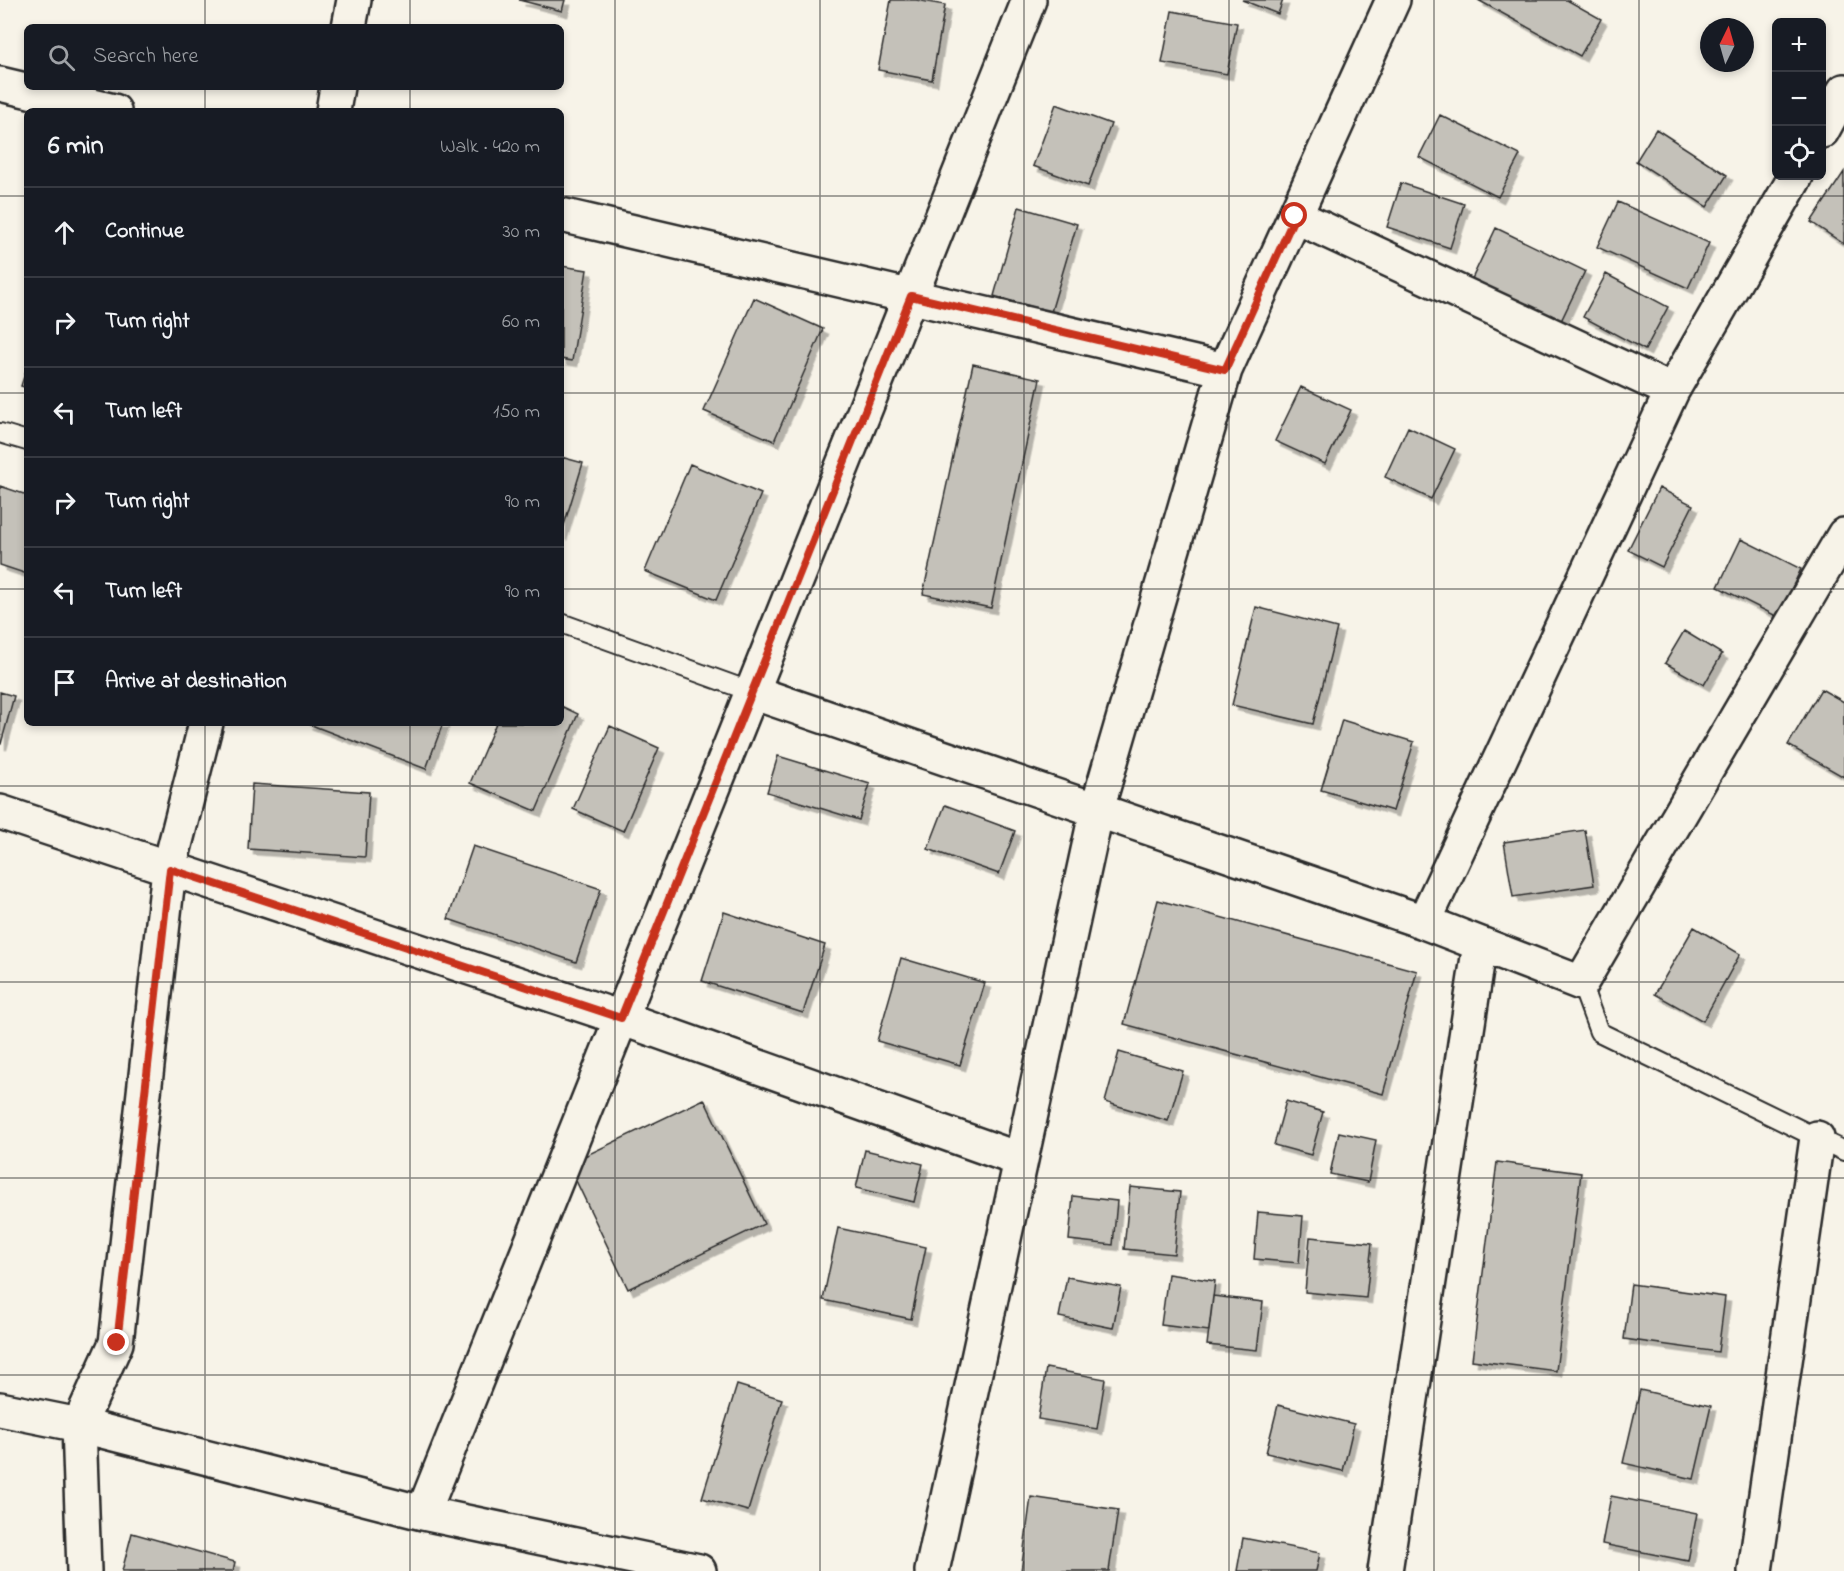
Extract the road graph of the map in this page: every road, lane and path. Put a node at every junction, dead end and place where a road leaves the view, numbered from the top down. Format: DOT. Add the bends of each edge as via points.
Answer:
graph roads {
  1 [pos="354,0"];
  2 [pos="1029,0"];
  3 [pos="1393,0"];
  4 [pos="350,24"];
  5 [pos="0,84"];
  6 [pos="24,90"];
  7 [pos="25,90"];
  8 [pos="337,90"];
  9 [pos="1844,91"];
  10 [pos="101,108"];
  11 [pos="334,108"];
  12 [pos="1823,126"];
  13 [pos="1794,180"];
  14 [pos="564,215"];
  15 [pos="1295,216"];
  16 [pos="911,296"];
  17 [pos="1225,370"];
  18 [pos="1672,391"];
  19 [pos="0,433"];
  20 [pos="24,440"];
  21 [pos="1844,535"];
  22 [pos="564,624"];
  23 [pos="752,692"];
  24 [pos="205,726"];
  25 [pos="1097,809"];
  26 [pos="0,812"];
  27 [pos="170,869"];
  28 [pos="1424,922"];
  29 [pos="1480,944"];
  30 [pos="1581,983"];
  31 [pos="621,1018"];
  32 [pos="1831,1145"];
  33 [pos="1021,1160"];
  34 [pos="0,1409"];
  35 [pos="79,1425"];
  36 [pos="423,1513"];
  37 [pos="84,1571"];
  38 [pos="699,1571"];
  39 [pos="932,1571"];
  40 [pos="1385,1571"];
  41 [pos="1755,1571"];
  1 -- 4 [label="street"];
  2 -- 16 [label="street"];
  3 -- 15 [label="street"];
  5 -- 6 [label="street"];
  7 -- 10 [label="street"];
  8 -- 11 [label="street"];
  9 -- 12 [label="street"];
  13 -- 18 [label="street"];
  14 -- 16 [label="street"];
  15 -- 17 [label="street"];
  15 -- 18 [label="street"];
  16 -- 17 [label="street"];
  16 -- 23 [label="street"];
  17 -- 25 [label="street"];
  18 -- 28 [label="street"];
  19 -- 20 [label="lane"];
  21 -- 30 [label="street"];
  22 -- 23 [label="lane"];
  23 -- 25 [label="street"];
  23 -- 31 [label="street"];
  24 -- 27 [label="street"];
  25 -- 28 [label="street"];
  25 -- 33 [label="street"];
  26 -- 27 [label="street"];
  27 -- 31 [label="street"];
  27 -- 35 [label="street" via="117,1343"];
  28 -- 29 [label="street"];
  29 -- 30 [label="street"];
  29 -- 40 [label="street"];
  30 -- 32 [label="lane" via="1599,1032"];
  31 -- 33 [label="street"];
  31 -- 36 [label="street"];
  32 -- 41 [label="street"];
  33 -- 39 [label="street"];
  34 -- 35 [label="street"];
  35 -- 36 [label="street"];
  35 -- 37 [label="street"];
  36 -- 38 [label="street"];
}
